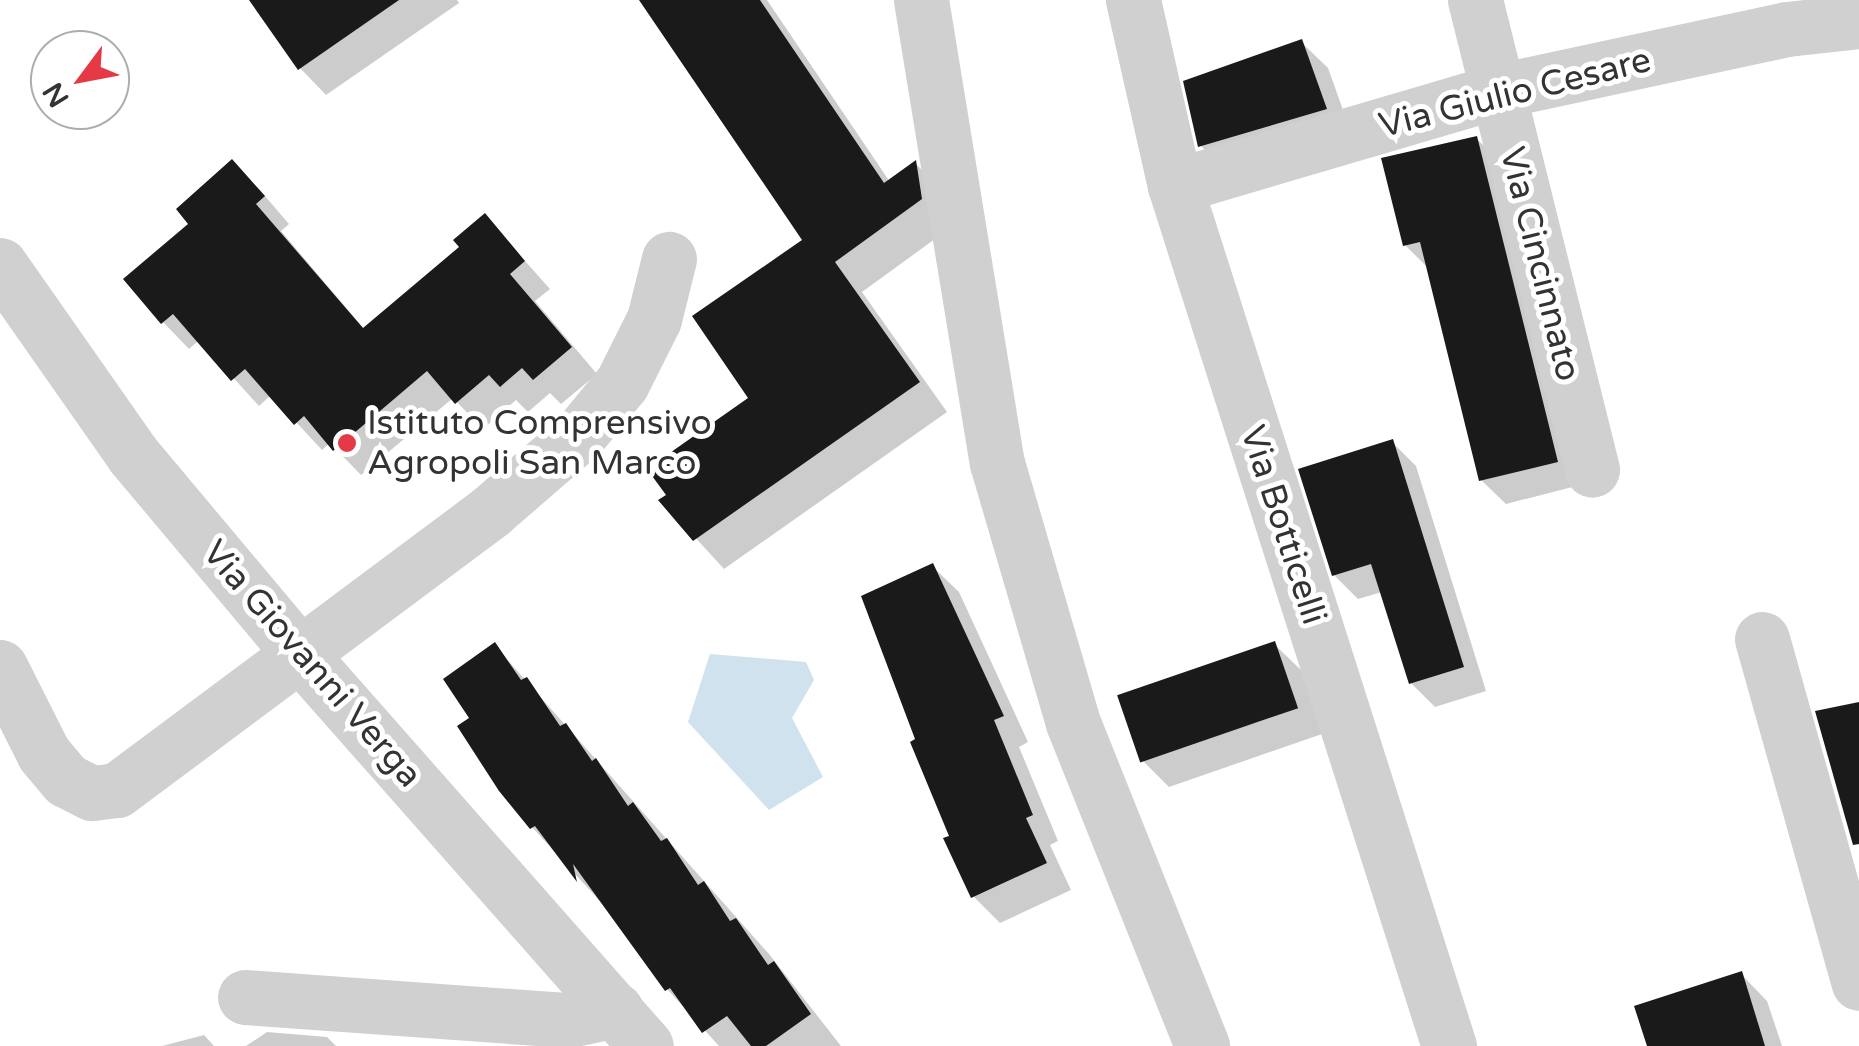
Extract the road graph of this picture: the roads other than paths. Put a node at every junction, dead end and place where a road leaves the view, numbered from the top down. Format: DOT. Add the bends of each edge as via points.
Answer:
graph roads {
  1 [pos="921,0"];
  2 [pos="1133,0"];
  3 [pos="1476,0"];
  4 [pos="1728,20"];
  5 [pos="1859,21"];
  6 [pos="1498,91"];
  7 [pos="1175,186"];
  8 [pos="669,259"];
  9 [pos="0,265"];
  10 [pos="1592,470"];
  11 [pos="1762,640"];
  12 [pos="299,654"];
  13 [pos="0,667"];
  14 [pos="1859,983"];
  15 [pos="245,997"];
  16 [pos="631,1028"];
  17 [pos="1202,1046"];
  18 [pos="1449,1046"];
  1 -- 17 [label="street" via="997,464 1073,722"];
  2 -- 7 [label="street, Via Botticelli"];
  3 -- 6 [label="street, Via Cincinnato"];
  4 -- 5 [label="street, Via Giulio Cesare"];
  4 -- 6 [label="street, Via Giulio Cesare"];
  6 -- 7 [label="street, Via Giulio Cesare"];
  6 -- 10 [label="street, Via Cincinnato"];
  7 -- 18 [label="street, Via Botticelli"];
  8 -- 12 [label="street" via="638,351 580,434 491,511"];
  9 -- 12 [label="street, Via Giovanni Verga" via="133,455"];
  11 -- 14 [label="street"];
  12 -- 13 [label="street" via="117,790 92,793 66,780 44,754"];
  12 -- 16 [label="street, Via Giovanni Verga"];
  15 -- 16 [label="street"];
}
